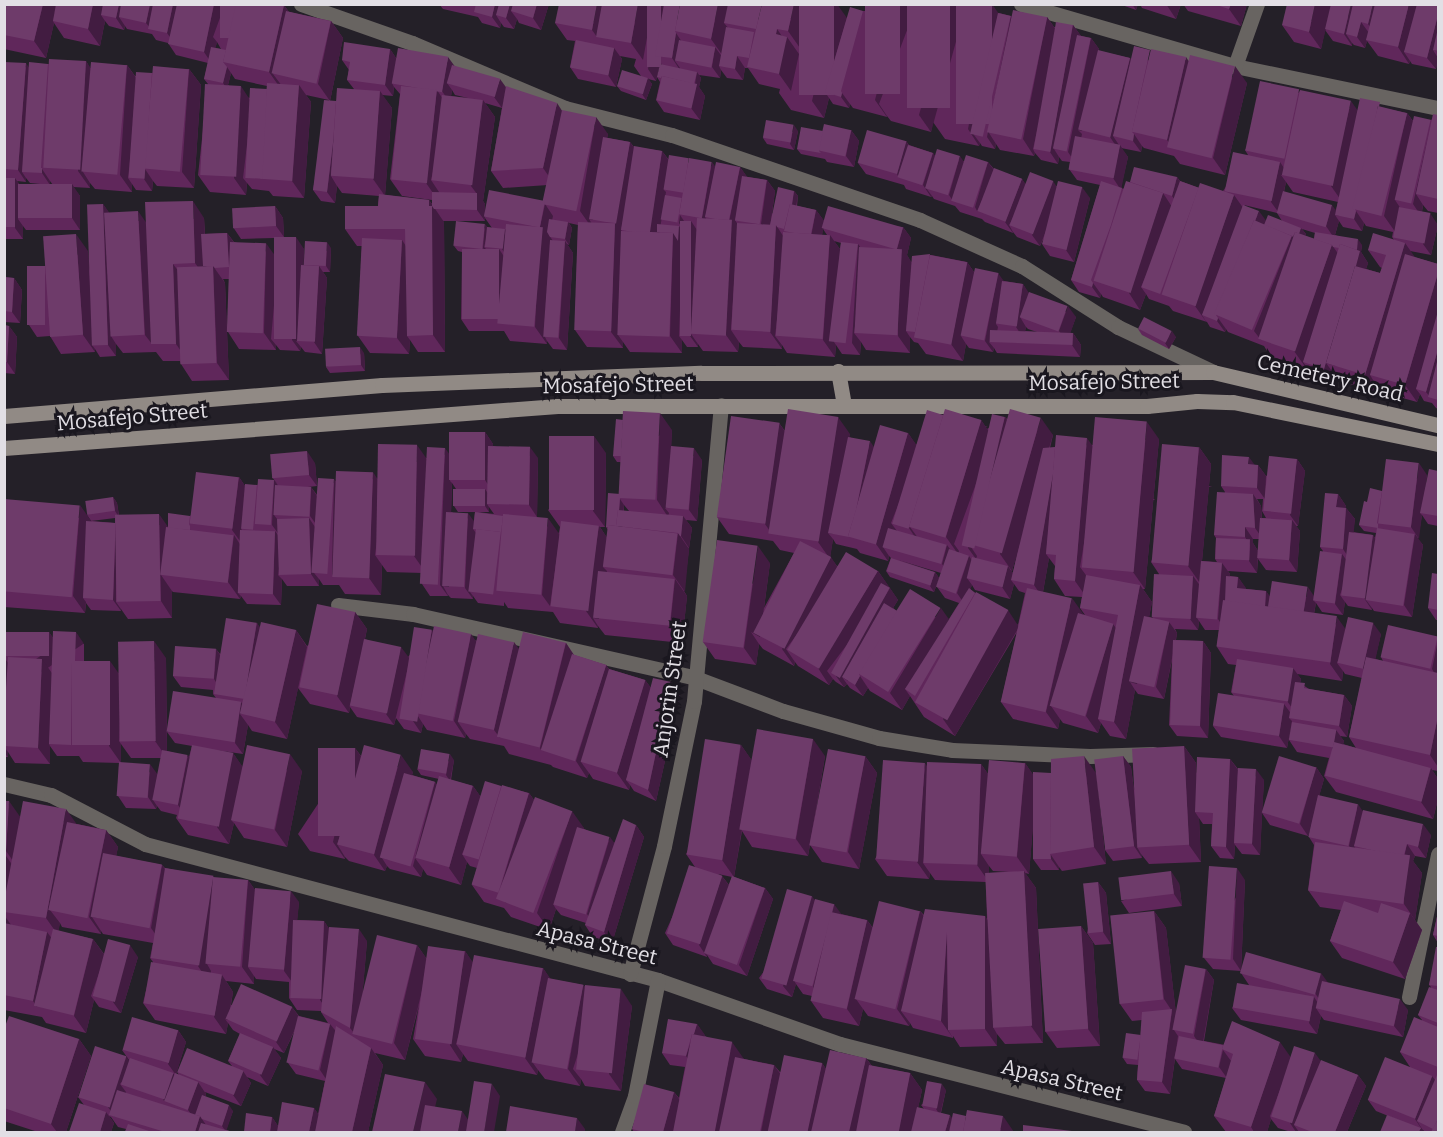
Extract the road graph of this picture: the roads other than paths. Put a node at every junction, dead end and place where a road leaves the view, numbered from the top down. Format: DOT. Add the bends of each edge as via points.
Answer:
graph roads {
  1 [pos="301,4"];
  2 [pos="1021,4"];
  3 [pos="1257,4"];
  4 [pos="1235,66"];
  5 [pos="1438,108"];
  6 [pos="838,371"];
  7 [pos="1212,372"];
  8 [pos="1233,402"];
  9 [pos="721,405"];
  10 [pos="844,405"];
  11 [pos="4,416"];
  12 [pos="1438,426"];
  13 [pos="1438,444"];
  14 [pos="4,448"];
  15 [pos="338,605"];
  16 [pos="693,677"];
  17 [pos="1161,754"];
  18 [pos="4,784"];
  19 [pos="1438,854"];
  20 [pos="630,974"];
  21 [pos="658,980"];
  22 [pos="1410,997"];
  23 [pos="622,1132"];
  24 [pos="1184,1132"];
  1 -- 7 [label="street" via="412,43 565,108 672,135 920,220 1022,266 1118,327"];
  2 -- 4 [label="street"];
  3 -- 4 [label="street"];
  4 -- 5 [label="street"];
  6 -- 7 [label="main road, Mosafejo Street"];
  6 -- 10 [label="main road"];
  6 -- 11 [label="main road, Mosafejo Street" via="382,385"];
  7 -- 12 [label="main road, Cemetery Road"];
  8 -- 10 [label="main road, Mosafejo Street" via="1147,406"];
  8 -- 13 [label="main road, Cemetery Road"];
  9 -- 10 [label="main road, Mosafejo Street"];
  9 -- 14 [label="main road, Mosafejo Street" via="557,406"];
  9 -- 16 [label="street, Anjorin Street" via="713,515"];
  15 -- 16 [label="street" via="413,614"];
  16 -- 17 [label="street" via="783,711 879,738 952,750 1022,754"];
  16 -- 20 [label="street, Anjorin Street" via="694,701 675,798"];
  18 -- 20 [label="street, Apasa Street" via="51,795 145,844"];
  19 -- 22 [label="street"];
  20 -- 21 [label="street, Apasa Street"];
  21 -- 23 [label="street" via="635,1096"];
  21 -- 24 [label="street, Apasa Street" via="840,1044"];
}
